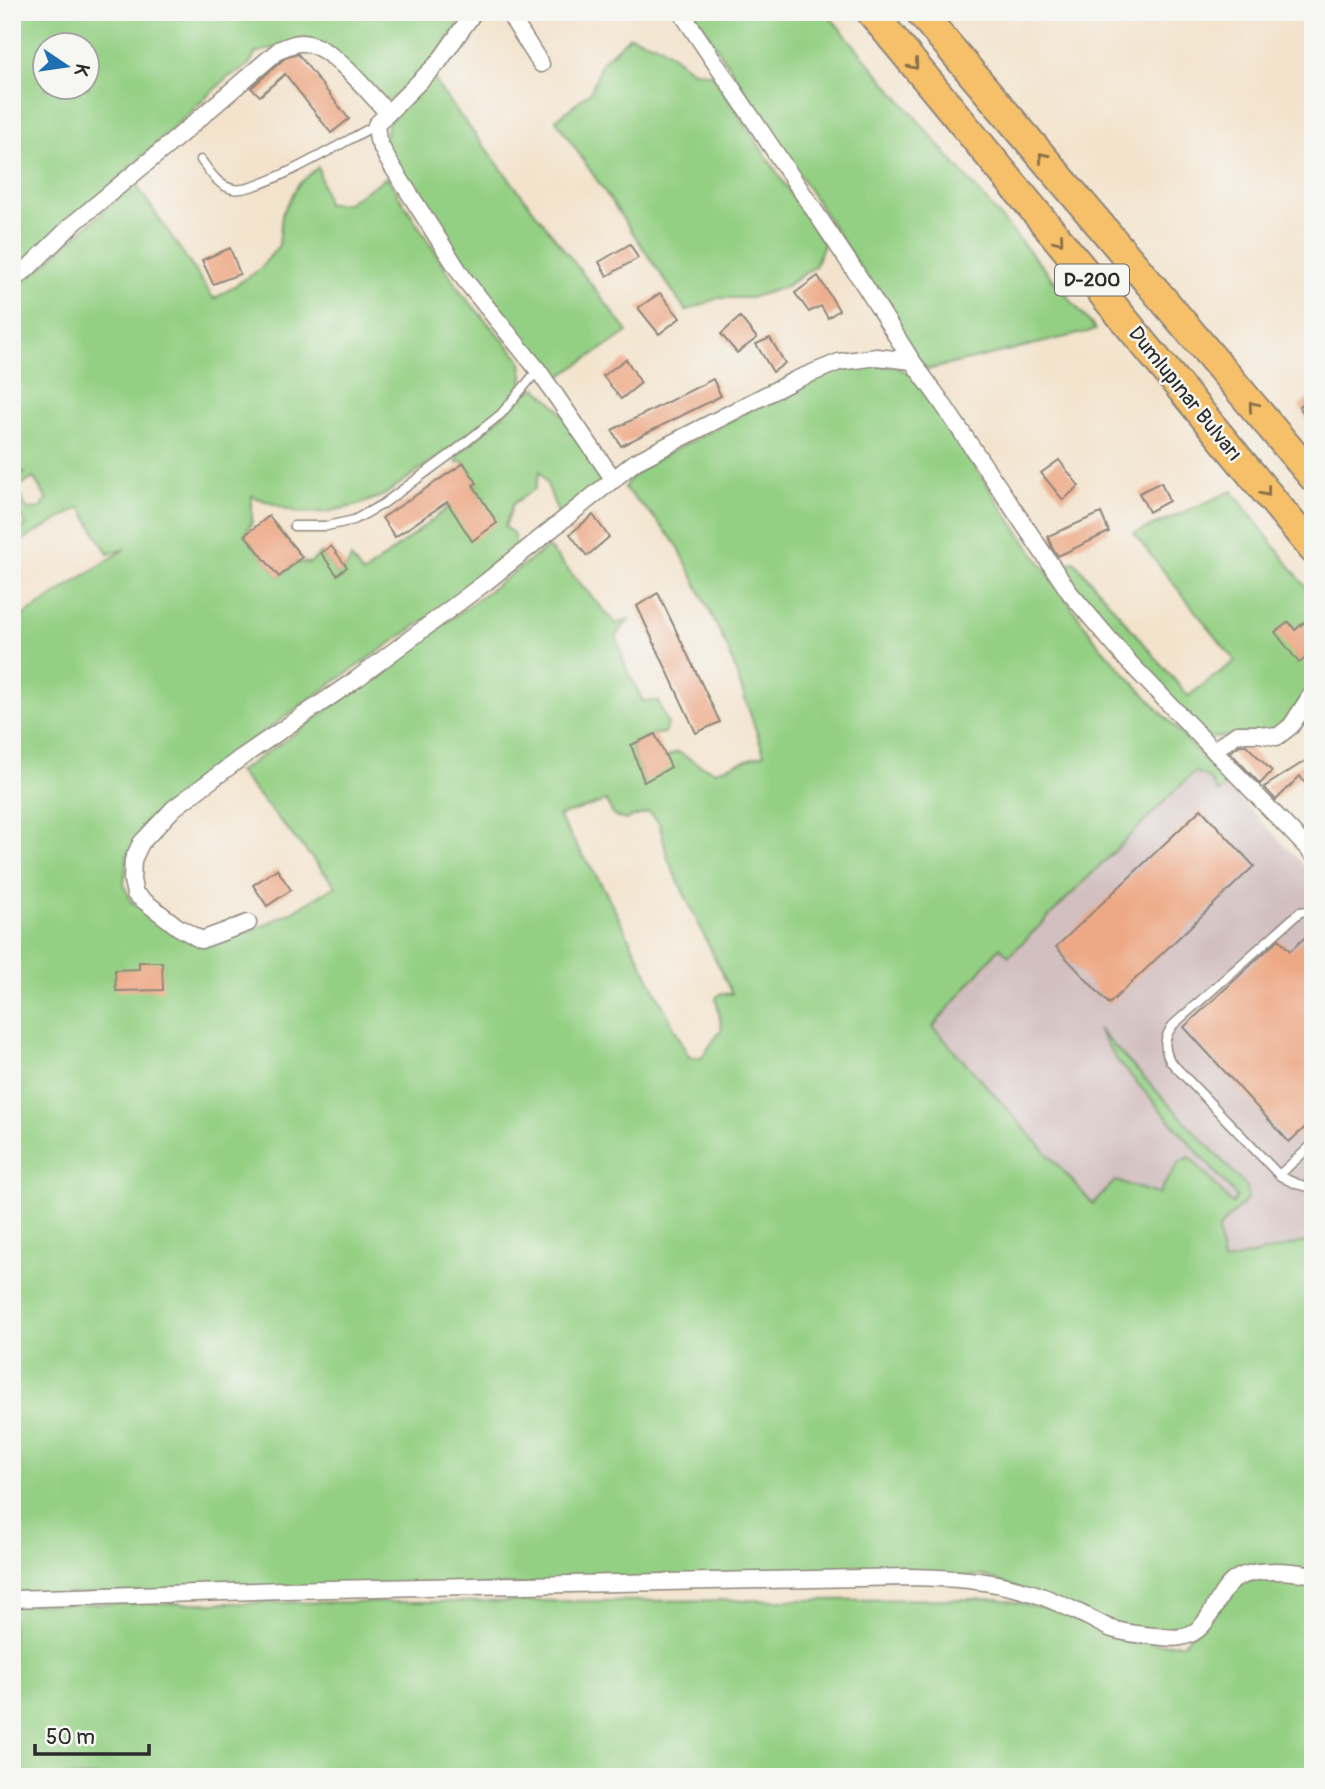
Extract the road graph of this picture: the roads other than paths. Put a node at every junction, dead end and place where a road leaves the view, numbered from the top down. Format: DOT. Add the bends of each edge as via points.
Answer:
graph roads {
  1 [pos="474,12"];
  2 [pos="510,12"];
  3 [pos="681,12"];
  4 [pos="871,12"];
  5 [pos="920,12"];
  6 [pos="541,64"];
  7 [pos="382,119"];
  8 [pos="201,160"];
  9 [pos="12,280"];
  10 [pos="912,361"];
  11 [pos="538,370"];
  12 [pos="1313,477"];
  13 [pos="614,480"];
  14 [pos="294,526"];
  15 [pos="1313,549"];
  16 [pos="1313,692"];
  17 [pos="1213,750"];
  18 [pos="1313,854"];
  19 [pos="1313,910"];
  20 [pos="248,923"];
  21 [pos="1313,1144"];
  22 [pos="1279,1175"];
  23 [pos="1313,1187"];
  24 [pos="1313,1575"];
  25 [pos="12,1599"];
  1 -- 7 [label="street" via="438,63"];
  2 -- 6 [label="street"];
  3 -- 10 [label="street"];
  4 -- 15 [label="highway, Dumlupınar Bulvarı / D-200, one-way"];
  12 -- 5 [label="highway, Dumlupınar Bulvarı, one-way"];
  7 -- 8 [label="lane" via="298,168 253,188 235,190 220,184"];
  7 -- 9 [label="street" via="335,58 319,47 301,42 280,49"];
  7 -- 11 [label="street" via="378,139 388,160 464,279"];
  10 -- 13 [label="street" via="877,357 839,362 662,446"];
  10 -- 17 [label="street" via="1070,593"];
  11 -- 13 [label="street"];
  11 -- 14 [label="lane" via="501,414 383,504 354,520"];
  13 -- 20 [label="street" via="358,678 183,801 141,843 133,860 135,894 159,914 201,940"];
  16 -- 17 [label="street" via="1291,726 1277,737 1237,734"];
  17 -- 18 [label="street"];
  19 -- 22 [label="lane" via="1300,912 1173,1025 1164,1043 1170,1061"];
  21 -- 22 [label="lane"];
  22 -- 23 [label="lane"];
  24 -- 25 [label="street" via="1250,1573 1224,1591 1195,1632 1169,1638 1111,1628 1031,1592 967,1579"];
}
